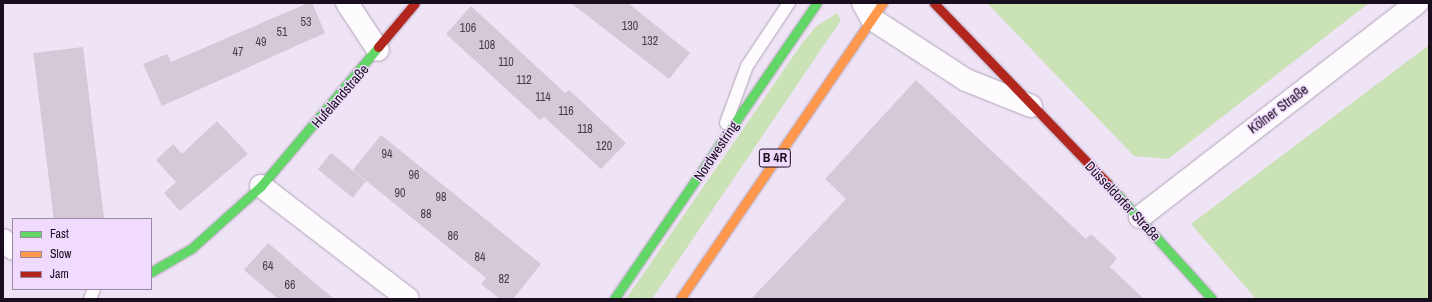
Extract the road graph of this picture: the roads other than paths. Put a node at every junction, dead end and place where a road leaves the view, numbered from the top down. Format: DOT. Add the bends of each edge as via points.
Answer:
graph roads {
  1 [pos="348,3"];
  2 [pos="415,3"];
  3 [pos="789,3"];
  4 [pos="817,3"];
  5 [pos="934,3"];
  6 [pos="1417,3"];
  7 [pos="873,8"];
  8 [pos="378,50"];
  9 [pos="1031,106"];
  10 [pos="715,152"];
  11 [pos="262,186"];
  12 [pos="1140,217"];
  13 [pos="3,240"];
  14 [pos="12,248"];
  15 [pos="152,271"];
  16 [pos="408,299"];
  17 [pos="614,299"];
  18 [pos="680,299"];
  19 [pos="1212,299"];
  1 -- 8 [label="street"];
  2 -- 8 [label="street, Hufelandstraße"];
  3 -- 10 [label="lane" via="747,66"];
  4 -- 10 [label="street, Nordwestring"];
  5 -- 9 [label="street, Düsseldorfer Straße" via="993,61"];
  6 -- 12 [label="street, Kölner Straße"];
  7 -- 9 [label="street, Düsseldorfer Straße" via="966,80"];
  7 -- 18 [label="street, B 4R"];
  8 -- 11 [label="street, Hufelandstraße"];
  9 -- 12 [label="street, Düsseldorfer Straße"];
  10 -- 17 [label="street, Nordwestring"];
  11 -- 15 [label="street, Hufelandstraße" via="192,248"];
  11 -- 16 [label="street"];
  12 -- 19 [label="street, Düsseldorfer Straße"];
  13 -- 14 [label="street"];
}
